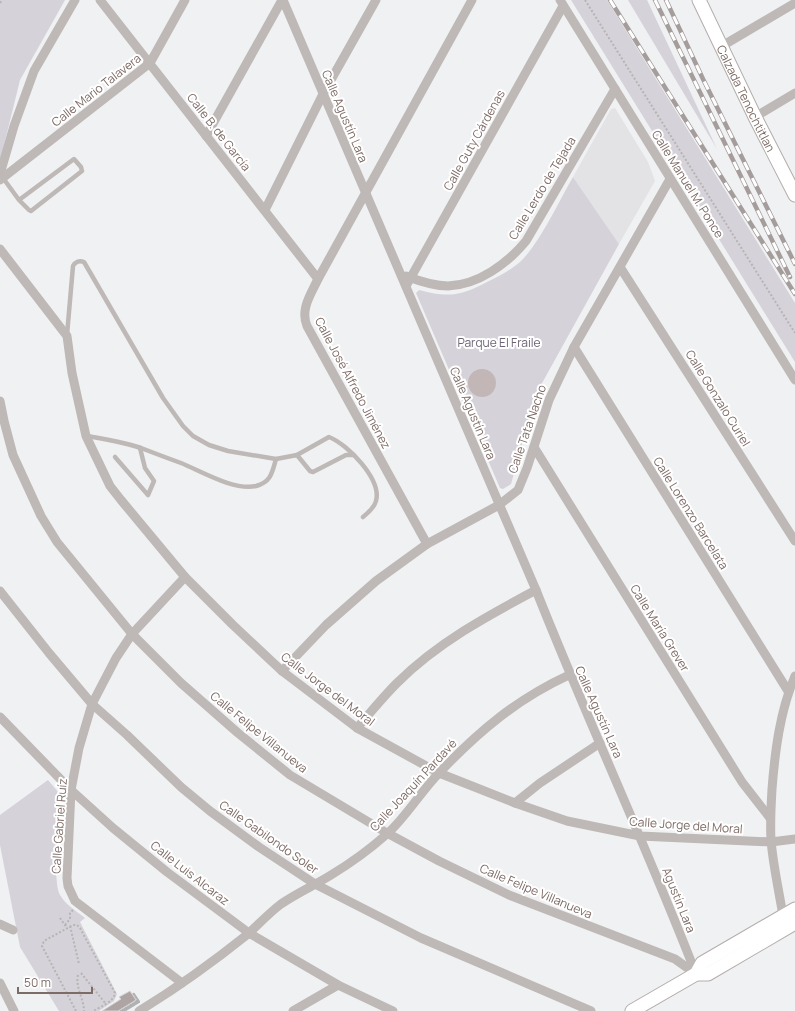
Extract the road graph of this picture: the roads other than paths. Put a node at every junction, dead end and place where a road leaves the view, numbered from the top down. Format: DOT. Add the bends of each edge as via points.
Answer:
graph roads {
  1 [pos="75,0"];
  2 [pos="100,0"];
  3 [pos="185,0"];
  4 [pos="283,0"];
  5 [pos="376,0"];
  6 [pos="472,0"];
  7 [pos="699,0"];
  8 [pos="562,3"];
  9 [pos="795,3"];
  10 [pos="722,46"];
  11 [pos="150,63"];
  12 [pos="615,88"];
  13 [pos="323,94"];
  14 [pos="795,94"];
  15 [pos="755,117"];
  16 [pos="206,136"];
  17 [pos="1,177"];
  18 [pos="670,179"];
  19 [pos="793,187"];
  20 [pos="365,192"];
  21 [pos="18,200"];
  22 [pos="265,210"];
  23 [pos="0,249"];
  24 [pos="620,266"];
  25 [pos="401,274"];
  26 [pos="318,279"];
  27 [pos="409,282"];
  28 [pos="67,336"];
  29 [pos="574,347"];
  30 [pos="795,380"];
  31 [pos="0,401"];
  32 [pos="86,436"];
  33 [pos="534,447"];
  34 [pos="140,448"];
  35 [pos="297,455"];
  36 [pos="353,455"];
  37 [pos="115,457"];
  38 [pos="276,459"];
  39 [pos="499,505"];
  40 [pos="362,517"];
  41 [pos="795,542"];
  42 [pos="427,544"];
  43 [pos="185,577"];
  44 [pos="536,590"];
  45 [pos="0,591"];
  46 [pos="132,634"];
  47 [pos="282,671"];
  48 [pos="570,675"];
  49 [pos="795,676"];
  50 [pos="788,691"];
  51 [pos="92,704"];
  52 [pos="0,717"];
  53 [pos="357,728"];
  54 [pos="600,743"];
  55 [pos="439,772"];
  56 [pos="71,790"];
  57 [pos="515,803"];
  58 [pos="770,818"];
  59 [pos="388,833"];
  60 [pos="640,836"];
  61 [pos="795,839"];
  62 [pos="771,842"];
  63 [pos="315,884"];
  64 [pos="795,909"];
  65 [pos="783,916"];
  66 [pos="795,923"];
  67 [pos="0,924"];
  68 [pos="12,930"];
  69 [pos="249,933"];
  70 [pos="696,974"];
  71 [pos="0,983"];
  72 [pos="182,983"];
  73 [pos="338,985"];
  74 [pos="144,1010"];
  75 [pos="14,1011"];
  76 [pos="294,1011"];
  77 [pos="393,1011"];
  78 [pos="591,1011"];
  79 [pos="632,1011"];
  1 -- 17 [label="street" via="32,75 14,126"];
  2 -- 11 [label="street, Calle B. de García"];
  3 -- 11 [label="street, Calle Mario Talavera"];
  4 -- 13 [label="street, Calle Agustín Lara"];
  4 -- 16 [label="street"];
  5 -- 13 [label="street"];
  6 -- 20 [label="street, Calle José Alfredo Jiménez"];
  7 -- 10 [label="main road, Calzada Tenochtitlan"];
  8 -- 12 [label="street, Calle Manuel M. Ponce"];
  8 -- 27 [label="street, Calle Guty Cárdenas"];
  9 -- 10 [label="street"];
  10 -- 15 [label="main road, Calzada Tenochtitlan"];
  11 -- 16 [label="street, Calle B. de García"];
  11 -- 17 [label="street, Calle Mario Talavera"];
  12 -- 18 [label="street, Calle Manuel M. Ponce"];
  12 -- 27 [label="street, Calle Lerdo de Tejada" via="526,241 510,258 484,275 458,285"];
  13 -- 20 [label="street, Calle Agustín Lara"];
  13 -- 22 [label="street"];
  14 -- 15 [label="street"];
  15 -- 19 [label="main road, Calzada Tenochtitlan"];
  16 -- 22 [label="street, Calle B. de García"];
  17 -- 21 [label="lane"];
  18 -- 24 [label="street, Calle Tata Nacho"];
  18 -- 30 [label="street, Calle Manuel M. Ponce"];
  20 -- 25 [label="street, Calle Agustín Lara"];
  20 -- 26 [label="street, Calle José Alfredo Jiménez"];
  21 -- 21 [label="lane" via="74,159 81,167 82,171 31,211"];
  22 -- 26 [label="street, Calle B. de García"];
  23 -- 28 [label="street"];
  24 -- 29 [label="street, Calle Tata Nacho"];
  24 -- 41 [label="street, Calle Gonzalo Curiel"];
  25 -- 27 [label="street, Calle Lerdo de Tejada"];
  26 -- 42 [label="street, Calle José Alfredo Jiménez" via="306,303 305,320"];
  27 -- 39 [label="street, Calle Agustín Lara"];
  28 -- 32 [label="street, Calle Jorge del Moral"];
  28 -- 38 [label="lane" via="73,266 81,261 84,262 163,398 192,436 220,449"];
  29 -- 33 [label="street, Calle Tata Nacho" via="549,400"];
  29 -- 50 [label="street, Calle Lorenzo Barcelata"];
  31 -- 46 [label="street, Calle Felipe Villanueva" via="13,455 41,516 72,561"];
  32 -- 34 [label="lane"];
  32 -- 43 [label="street, Calle Jorge del Moral" via="110,486"];
  33 -- 39 [label="street, Calle Tata Nacho" via="518,490"];
  33 -- 58 [label="street, Calle María Grever" via="742,782"];
  34 -- 37 [label="lane" via="145,468 154,481 148,495"];
  34 -- 38 [label="lane" via="245,487 262,484 269,479"];
  35 -- 36 [label="lane" via="329,437"];
  35 -- 36 [label="lane" via="313,472 346,455"];
  35 -- 38 [label="lane"];
  36 -- 40 [label="lane" via="365,467 376,490 376,502"];
  39 -- 42 [label="street, Calle Tata Nacho"];
  39 -- 44 [label="street, Calle Agustín Lara"];
  42 -- 47 [label="street, Calle Tata Nacho" via="354,599"];
  43 -- 46 [label="street, Calle Gabriel Ruíz"];
  43 -- 47 [label="street, Calle Jorge del Moral"];
  44 -- 48 [label="street, Calle Agustín Lara"];
  44 -- 53 [label="street" via="478,621 417,665 397,683"];
  45 -- 51 [label="street, Calle Gabilondo Soler"];
  46 -- 51 [label="street, Calle Gabriel Ruíz"];
  46 -- 59 [label="street, Calle Felipe Villanueva" via="181,683 290,775"];
  47 -- 53 [label="street, Calle Jorge del Moral"];
  48 -- 54 [label="street, Calle Agustín Lara"];
  48 -- 55 [label="street, Calle Joaquín Pardavé" via="520,701 484,728"];
  49 -- 50 [label="street"];
  50 -- 58 [label="street" via="774,764"];
  51 -- 56 [label="street, Calle Gabriel Ruíz" via="79,748"];
  51 -- 63 [label="street, Calle Gabilondo Soler" via="210,811"];
  52 -- 56 [label="street, Calle Luis Alcaraz"];
  53 -- 55 [label="street, Calle Jorge del Moral"];
  54 -- 57 [label="street" via="540,782"];
  54 -- 60 [label="street, Calle Agustín Lara"];
  55 -- 57 [label="street, Calle Jorge del Moral"];
  55 -- 59 [label="street, Calle Joaquín Pardavé"];
  56 -- 69 [label="street, Calle Luis Alcaraz" via="161,867"];
  56 -- 72 [label="street, Calle Gabriel Ruíz" via="67,878 73,897"];
  57 -- 60 [label="street, Calle Jorge del Moral" via="567,822"];
  58 -- 62 [label="street"];
  59 -- 63 [label="street, Calle Joaquín Pardavé" via="354,860"];
  59 -- 70 [label="street, Calle Felipe Villanueva" via="509,895 675,959"];
  60 -- 62 [label="street, Calle Jorge del Moral"];
  60 -- 70 [label="street, Agustín Lara"];
  61 -- 62 [label="street, Calle Jorge del Moral"];
  62 -- 65 [label="street"];
  63 -- 69 [label="street, Calle Joaquín Pardavé" via="269,913"];
  63 -- 78 [label="street, Calle Gabilondo Soler" via="421,938"];
  64 -- 65 [label="main road"];
  65 -- 70 [label="main road" via="702,963"];
  66 -- 70 [label="main road" via="708,974"];
  67 -- 68 [label="street"];
  69 -- 72 [label="street, Calle Joaquín Pardavé"];
  69 -- 73 [label="street, Calle Luis Alcaraz"];
  70 -- 79 [label="main road"];
  71 -- 75 [label="street"];
  72 -- 74 [label="street, Calle Joaquín Pardavé"];
  73 -- 76 [label="street"];
  73 -- 77 [label="street, Calle Luis Alcaraz"];
}
